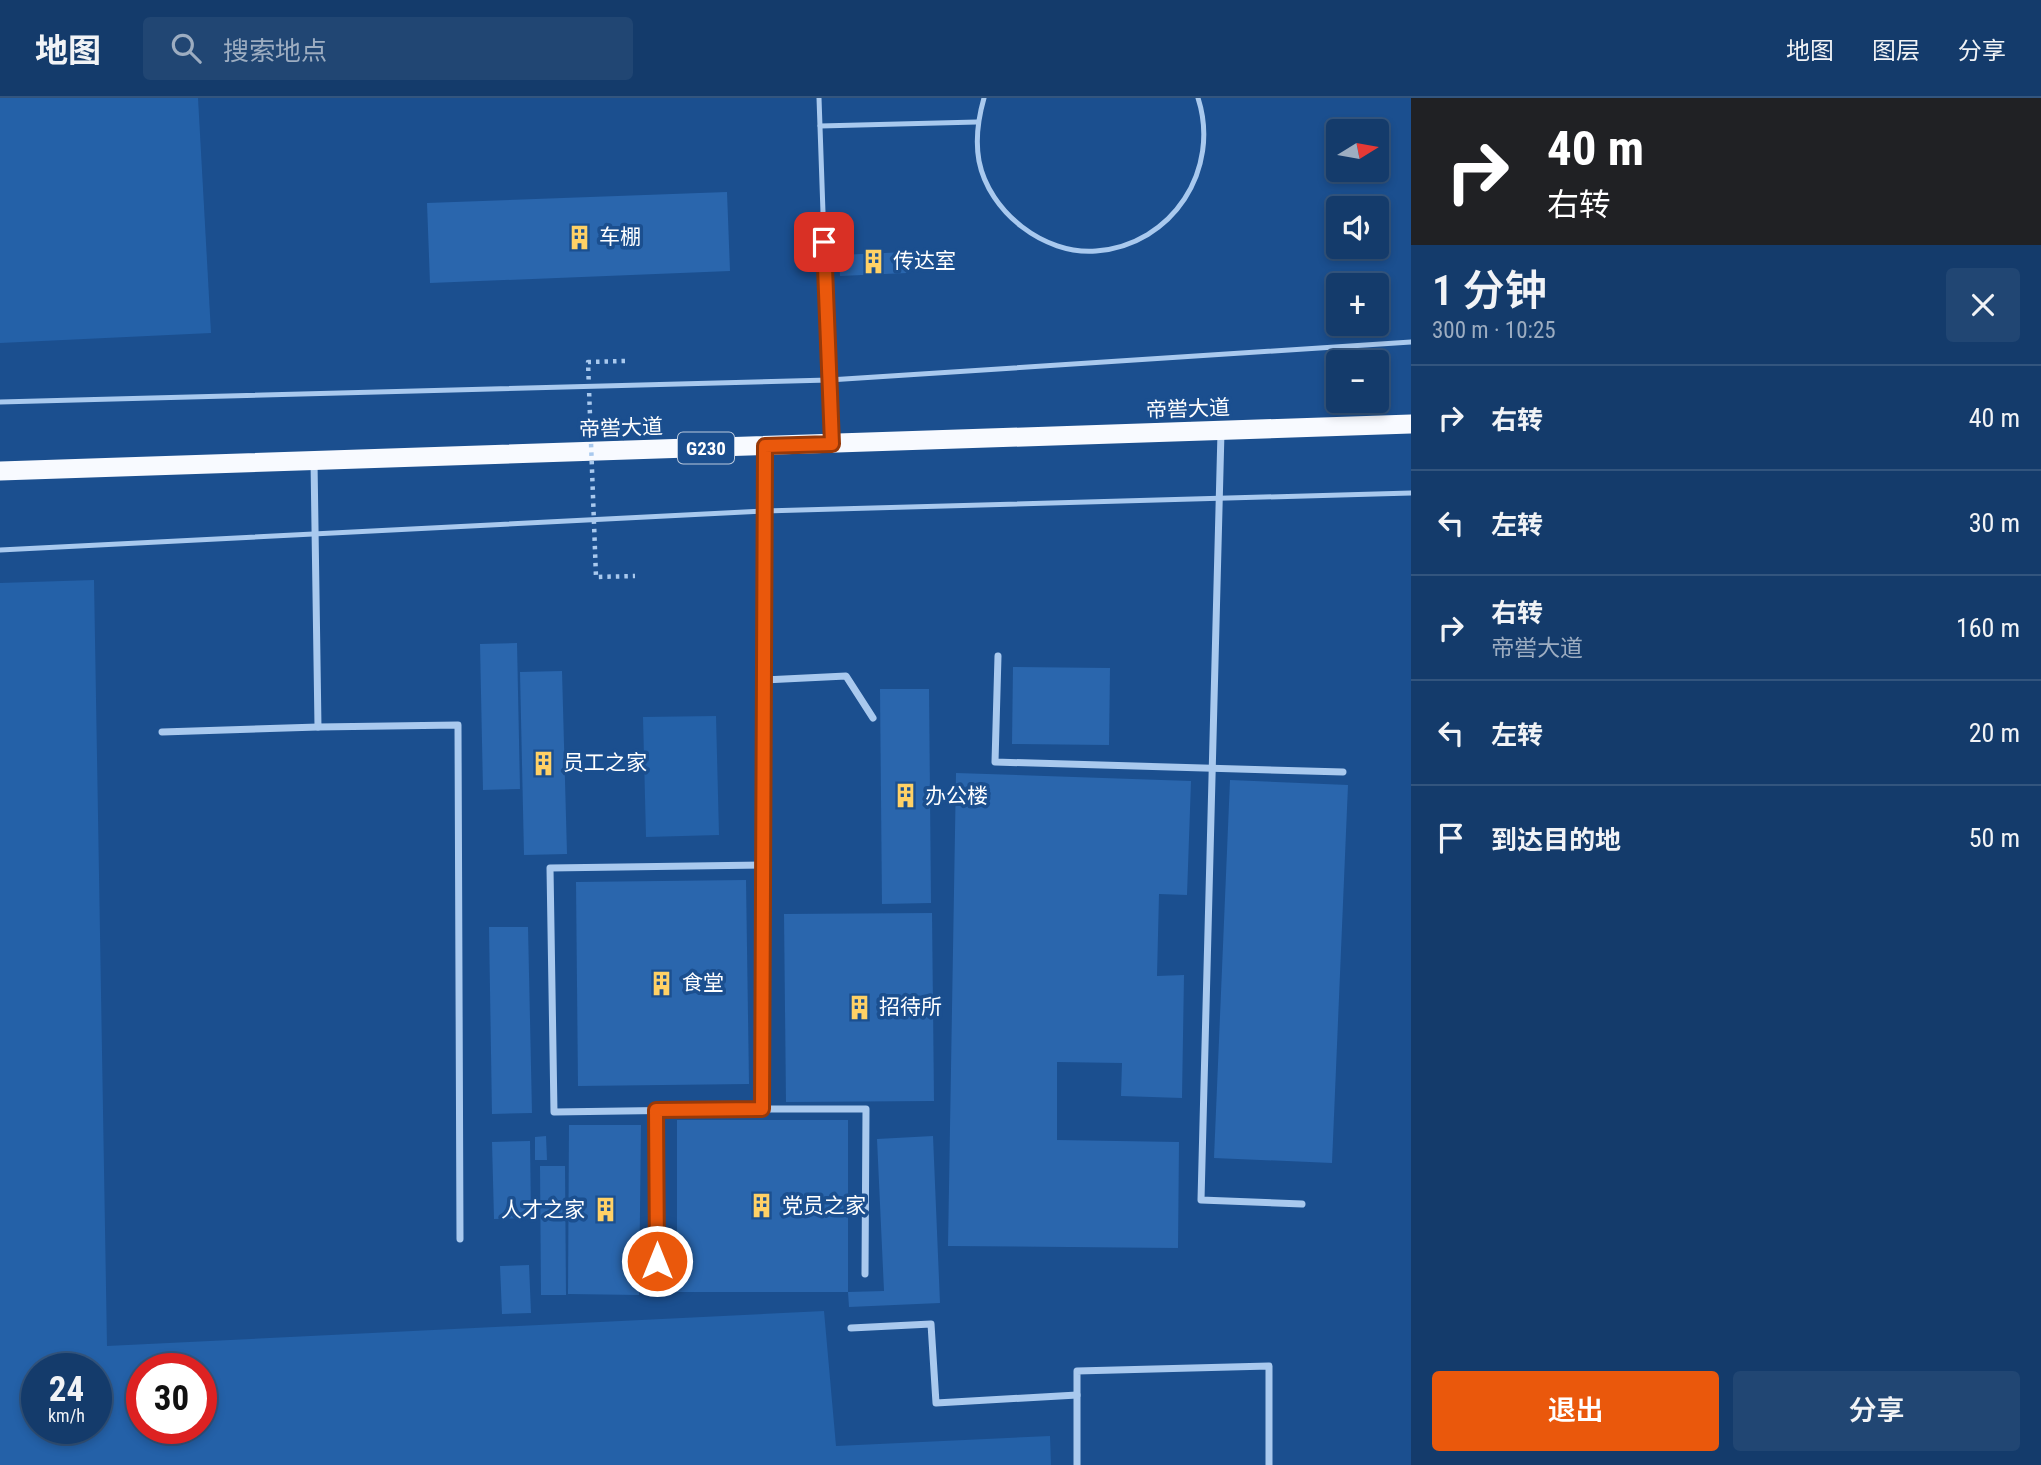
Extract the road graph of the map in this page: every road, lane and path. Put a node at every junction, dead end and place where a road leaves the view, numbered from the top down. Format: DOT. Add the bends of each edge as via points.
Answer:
graph roads {
  1 [pos="818,98"];
  2 [pos="984,98"];
  3 [pos="1198,98"];
  4 [pos="976,122"];
  5 [pos="820,126"];
  6 [pos="1411,342"];
  7 [pos="625,361"];
  8 [pos="829,380"];
  9 [pos="0,402"];
  10 [pos="1411,424"];
  11 [pos="1221,431"];
  12 [pos="832,444"];
  13 [pos="765,446"];
  14 [pos="314,460"];
  15 [pos="0,471"];
  16 [pos="1411,493"];
  17 [pos="1219,499"];
  18 [pos="764,511"];
  19 [pos="315,535"];
  20 [pos="0,550"];
  21 [pos="635,576"];
  22 [pos="998,656"];
  23 [pos="764,680"];
  24 [pos="873,719"];
  25 [pos="318,727"];
  26 [pos="162,732"];
  27 [pos="1212,768"];
  28 [pos="1343,772"];
  29 [pos="763,865"];
  30 [pos="762,1109"];
  31 [pos="656,1110"];
  32 [pos="1302,1204"];
  33 [pos="460,1239"];
  34 [pos="866,1274"];
  35 [pos="657,1287"];
  36 [pos="851,1328"];
  37 [pos="1077,1395"];
  38 [pos="1077,1465"];
  39 [pos="1269,1465"];
  1 -- 5 [label="lane"];
  2 -- 4 [label="lane"];
  3 -- 4 [label="lane" via="1204,118 1204,154 1191,191 1167,222 1145,236 1095,251 1056,246 1021,227 994,198 979,162"];
  4 -- 5 [label="lane"];
  5 -- 8 [label="lane"];
  6 -- 8 [label="lane"];
  7 -- 21 [label="path, bridge" via="588,362 596,577"];
  8 -- 9 [label="lane"];
  8 -- 12 [label="lane"];
  10 -- 11 [label="highway, 帝喾大道 / G230"];
  11 -- 12 [label="highway, 帝喾大道 / G230"];
  11 -- 17 [label="street"];
  12 -- 13 [label="highway, 帝喾大道 / G230"];
  13 -- 14 [label="highway, 帝喾大道 / G230"];
  13 -- 18 [label="street"];
  14 -- 15 [label="highway, 帝喾大道 / G230"];
  14 -- 19 [label="street"];
  16 -- 17 [label="lane"];
  17 -- 18 [label="lane"];
  17 -- 27 [label="street"];
  18 -- 19 [label="lane"];
  18 -- 23 [label="street"];
  19 -- 20 [label="lane"];
  19 -- 25 [label="street"];
  22 -- 27 [label="street" via="995,762"];
  23 -- 24 [label="street" via="846,676"];
  23 -- 29 [label="street"];
  25 -- 26 [label="street"];
  25 -- 33 [label="street" via="458,725"];
  27 -- 28 [label="street"];
  27 -- 32 [label="street" via="1201,1200"];
  29 -- 30 [label="street"];
  29 -- 31 [label="street" via="550,868 554,1112"];
  30 -- 31 [label="street"];
  30 -- 34 [label="street" via="866,1109"];
  31 -- 35 [label="street"];
  36 -- 37 [label="street" via="931,1324 936,1403"];
  37 -- 38 [label="street"];
  37 -- 39 [label="street" via="1077,1371 1269,1366"];
}
